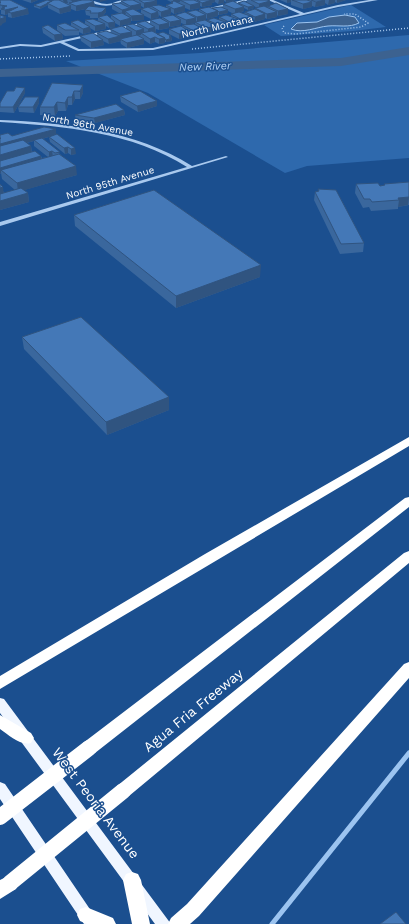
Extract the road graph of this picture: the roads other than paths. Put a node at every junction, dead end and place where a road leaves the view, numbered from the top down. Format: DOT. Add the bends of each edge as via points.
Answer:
graph roads {
  1 [pos="89,0"];
  2 [pos="122,0"];
  3 [pos="248,0"];
  4 [pos="270,0"];
  5 [pos="376,0"];
  6 [pos="354,2"];
  7 [pos="201,10"];
  8 [pos="304,14"];
  9 [pos="162,19"];
  10 [pos="61,42"];
  11 [pos="0,48"];
  12 [pos="0,121"];
  13 [pos="226,157"];
  14 [pos="191,167"];
  15 [pos="0,224"];
  16 [pos="409,441"];
  17 [pos="409,501"];
  18 [pos="409,556"];
  19 [pos="409,668"];
  20 [pos="0,683"];
  21 [pos="0,702"];
  22 [pos="0,721"];
  23 [pos="26,738"];
  24 [pos="0,788"];
  25 [pos="0,817"];
  26 [pos="132,880"];
  27 [pos="5,887"];
  28 [pos="90,919"];
  29 [pos="107,924"];
  30 [pos="141,924"];
  31 [pos="164,924"];
  32 [pos="177,924"];
  1 -- 2 [label="street" via="101,6"];
  3 -- 7 [label="street"];
  4 -- 8 [label="street"];
  5 -- 6 [label="street, North Montana"];
  6 -- 8 [label="street, North Montana"];
  8 -- 10 [label="street, North Montana" via="153,49 78,50"];
  9 -- 10 [label="street"];
  10 -- 11 [label="street" via="41,46 20,45"];
  12 -- 14 [label="street, North 96th Avenue" via="55,126 122,138 156,148"];
  13 -- 14 [label="street, North 95th Avenue"];
  14 -- 15 [label="street, North 95th Avenue"];
  16 -- 20 [label="highway" via="210,556"];
  17 -- 25 [label="highway, bridge"];
  18 -- 27 [label="highway, Agua Fria Freeway, bridge"];
  19 -- 32 [label="highway" via="193,910"];
  21 -- 23 [label="main road, West Peoria Avenue"];
  22 -- 23 [label="highway"];
  23 -- 26 [label="main road, West Peoria Avenue"];
  24 -- 28 [label="main road"];
  26 -- 30 [label="highway"];
  26 -- 31 [label="main road, West Peoria Avenue"];
  28 -- 29 [label="highway"];
}
